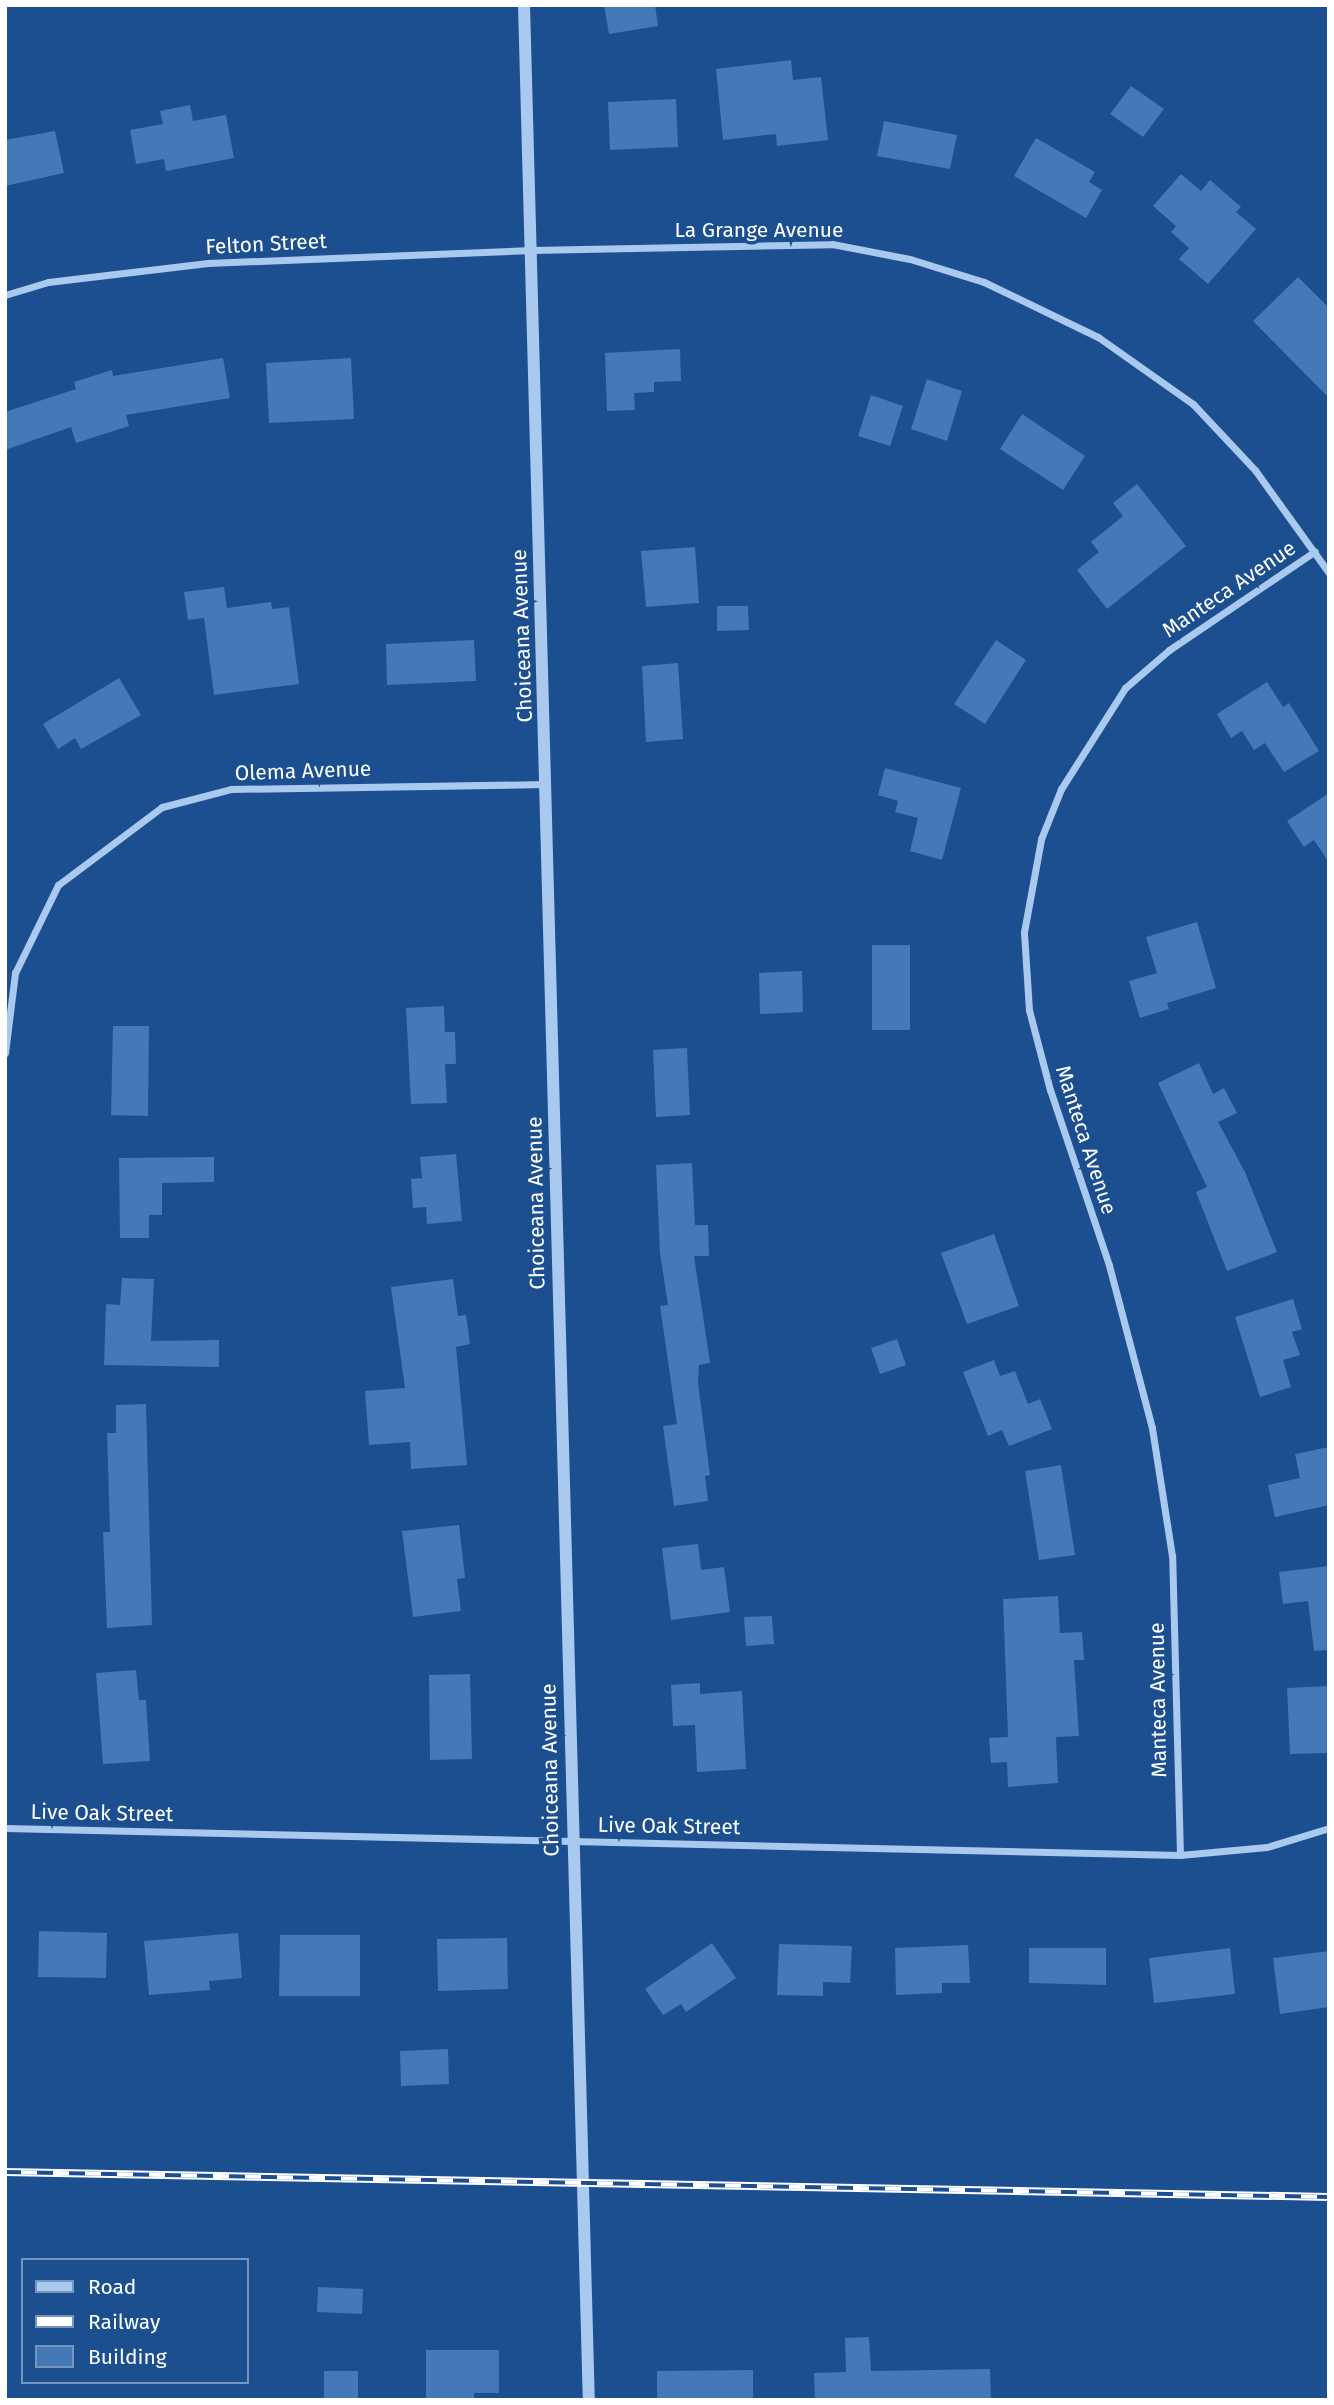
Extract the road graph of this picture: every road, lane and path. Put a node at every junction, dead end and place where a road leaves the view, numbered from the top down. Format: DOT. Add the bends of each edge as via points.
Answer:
graph roads {
  1 [pos="523,5"];
  2 [pos="531,250"];
  3 [pos="5,295"];
  4 [pos="1315,551"];
  5 [pos="1329,573"];
  6 [pos="545,784"];
  7 [pos="5,1053"];
  8 [pos="5,1828"];
  9 [pos="1329,1828"];
  10 [pos="570,1842"];
  11 [pos="1180,1855"];
  12 [pos="589,2400"];
  1 -- 2 [label="street, Choiceana Avenue"];
  2 -- 3 [label="street, Felton Street" via="208,263 48,282"];
  2 -- 4 [label="street, La Grange Avenue" via="832,244 910,259 984,282 1098,337 1194,404 1255,470"];
  2 -- 6 [label="street, Choiceana Avenue"];
  4 -- 5 [label="street, La Grange Avenue"];
  4 -- 11 [label="street, Manteca Avenue" via="1169,650 1125,688 1086,742 1061,789 1041,839 1024,932 1029,1010 1050,1090 1109,1265 1152,1428 1172,1556"];
  6 -- 7 [label="street, Olema Avenue" via="231,789 162,807 58,885 15,973"];
  6 -- 10 [label="street, Choiceana Avenue"];
  8 -- 10 [label="street, Live Oak Street"];
  9 -- 11 [label="street, Live Oak Street" via="1267,1847"];
  10 -- 11 [label="street, Live Oak Street"];
  10 -- 12 [label="street, Choiceana Avenue"];
}
